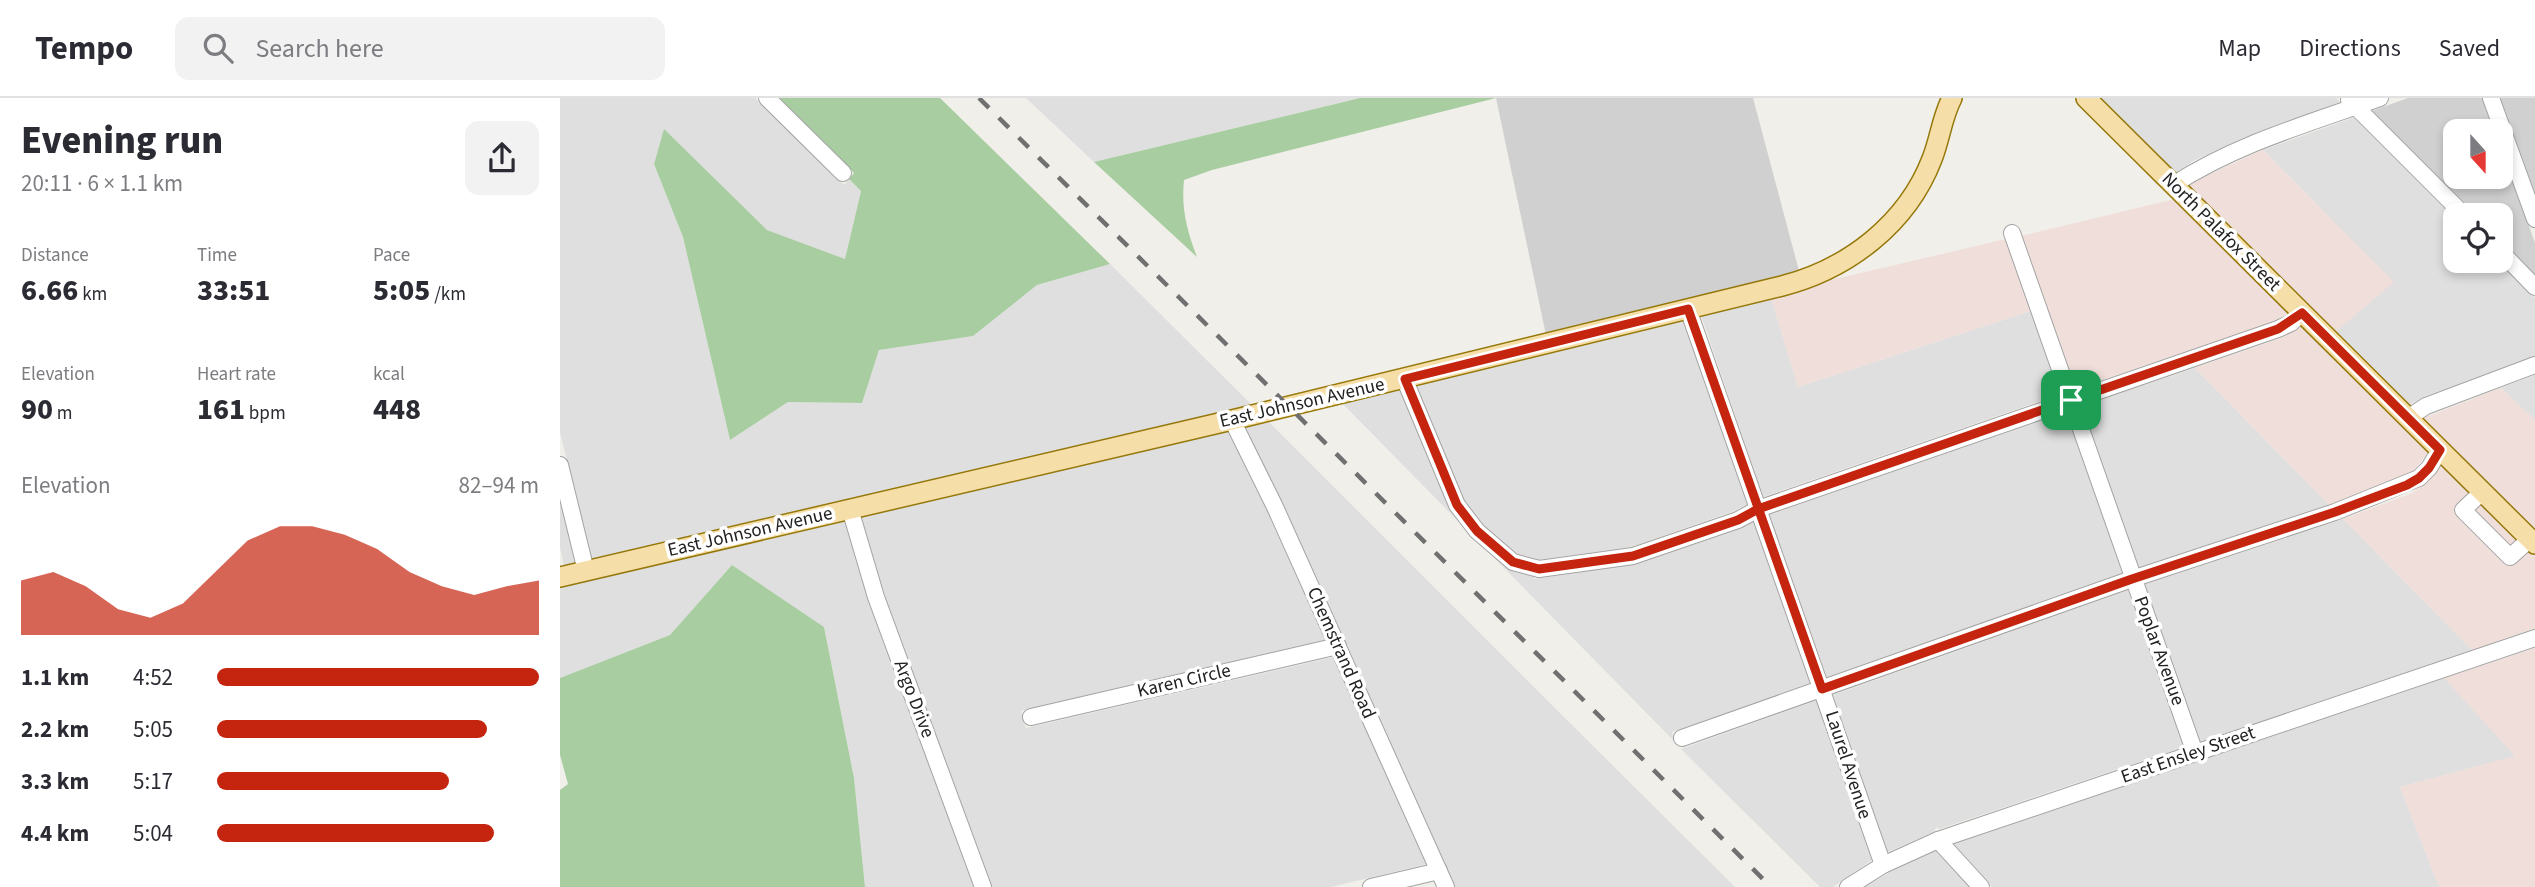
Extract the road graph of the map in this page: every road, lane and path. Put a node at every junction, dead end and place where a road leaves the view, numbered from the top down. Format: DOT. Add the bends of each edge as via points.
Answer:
graph roads {
  1 [pos="766,98"];
  2 [pos="1952,98"];
  3 [pos="2086,98"];
  4 [pos="2380,98"];
  5 [pos="2491,98"];
  6 [pos="2352,102"];
  7 [pos="843,173"];
  8 [pos="2173,185"];
  9 [pos="2452,203"];
  10 [pos="2535,219"];
  11 [pos="2012,233"];
  12 [pos="2513,264"];
  13 [pos="2535,286"];
  14 [pos="1688,309"];
  15 [pos="2302,313"];
  16 [pos="2535,365"];
  17 [pos="1405,379"];
  18 [pos="2071,400"];
  19 [pos="2408,418"];
  20 [pos="1232,420"];
  21 [pos="2440,450"];
  22 [pos="560,466"];
  23 [pos="2482,492"];
  24 [pos="850,509"];
  25 [pos="1758,509"];
  26 [pos="2532,542"];
  27 [pos="586,571"];
  28 [pos="560,577"];
  29 [pos="2132,579"];
  30 [pos="2535,638"];
  31 [pos="1338,646"];
  32 [pos="1822,689"];
  33 [pos="1031,718"];
  34 [pos="1682,738"];
  35 [pos="2195,753"];
  36 [pos="1938,840"];
  37 [pos="1883,865"];
  38 [pos="1438,871"];
  39 [pos="983,887"];
  40 [pos="1371,887"];
  41 [pos="1446,887"];
  42 [pos="1848,887"];
  43 [pos="1981,887"];
  1 -- 7 [label="street"];
  2 -- 14 [label="main road, East Johnson Avenue" via="1916,192 1876,238 1821,274"];
  3 -- 8 [label="main road, North Palafox Street"];
  4 -- 6 [label="street"];
  5 -- 10 [label="street"];
  6 -- 8 [label="street" via="2242,148"];
  6 -- 9 [label="street"];
  8 -- 15 [label="main road, North Palafox Street"];
  11 -- 18 [label="street, Poplar Avenue"];
  12 -- 13 [label="street"];
  14 -- 17 [label="main road, East Johnson Avenue"];
  14 -- 25 [label="street, Laurel Avenue"];
  15 -- 18 [label="street" via="2278,329"];
  15 -- 19 [label="main road, North Palafox Street"];
  16 -- 19 [label="street" via="2426,405"];
  17 -- 20 [label="main road, East Johnson Avenue"];
  17 -- 25 [label="street" via="1457,505 1477,531 1513,562 1539,569 1633,556"];
  18 -- 25 [label="street"];
  18 -- 29 [label="street, Poplar Avenue"];
  19 -- 21 [label="main road, North Palafox Street"];
  20 -- 24 [label="main road, East Johnson Avenue"];
  20 -- 31 [label="street, Chemstrand Road"];
  21 -- 23 [label="main road, North Palafox Street"];
  21 -- 29 [label="street" via="2429,468 2407,485"];
  22 -- 27 [label="street"];
  23 -- 26 [label="main road, North Palafox Street"];
  23 -- 26 [label="street" via="2463,510 2510,557"];
  24 -- 27 [label="main road, East Johnson Avenue"];
  24 -- 39 [label="street, Argo Drive" via="876,597"];
  25 -- 32 [label="street, Laurel Avenue"];
  27 -- 28 [label="main road, East Johnson Avenue"];
  29 -- 32 [label="street"];
  29 -- 35 [label="street, Poplar Avenue"];
  30 -- 35 [label="street, East Ensley Street"];
  31 -- 33 [label="street, Karen Circle"];
  31 -- 38 [label="street, Chemstrand Road"];
  32 -- 34 [label="street"];
  32 -- 37 [label="street, Laurel Avenue"];
  35 -- 36 [label="street, East Ensley Street"];
  36 -- 37 [label="street, East Ensley Street"];
  36 -- 43 [label="street"];
  37 -- 42 [label="street, East Ensley Street"];
  38 -- 40 [label="street"];
  38 -- 41 [label="street, Chemstrand Road"];
}
